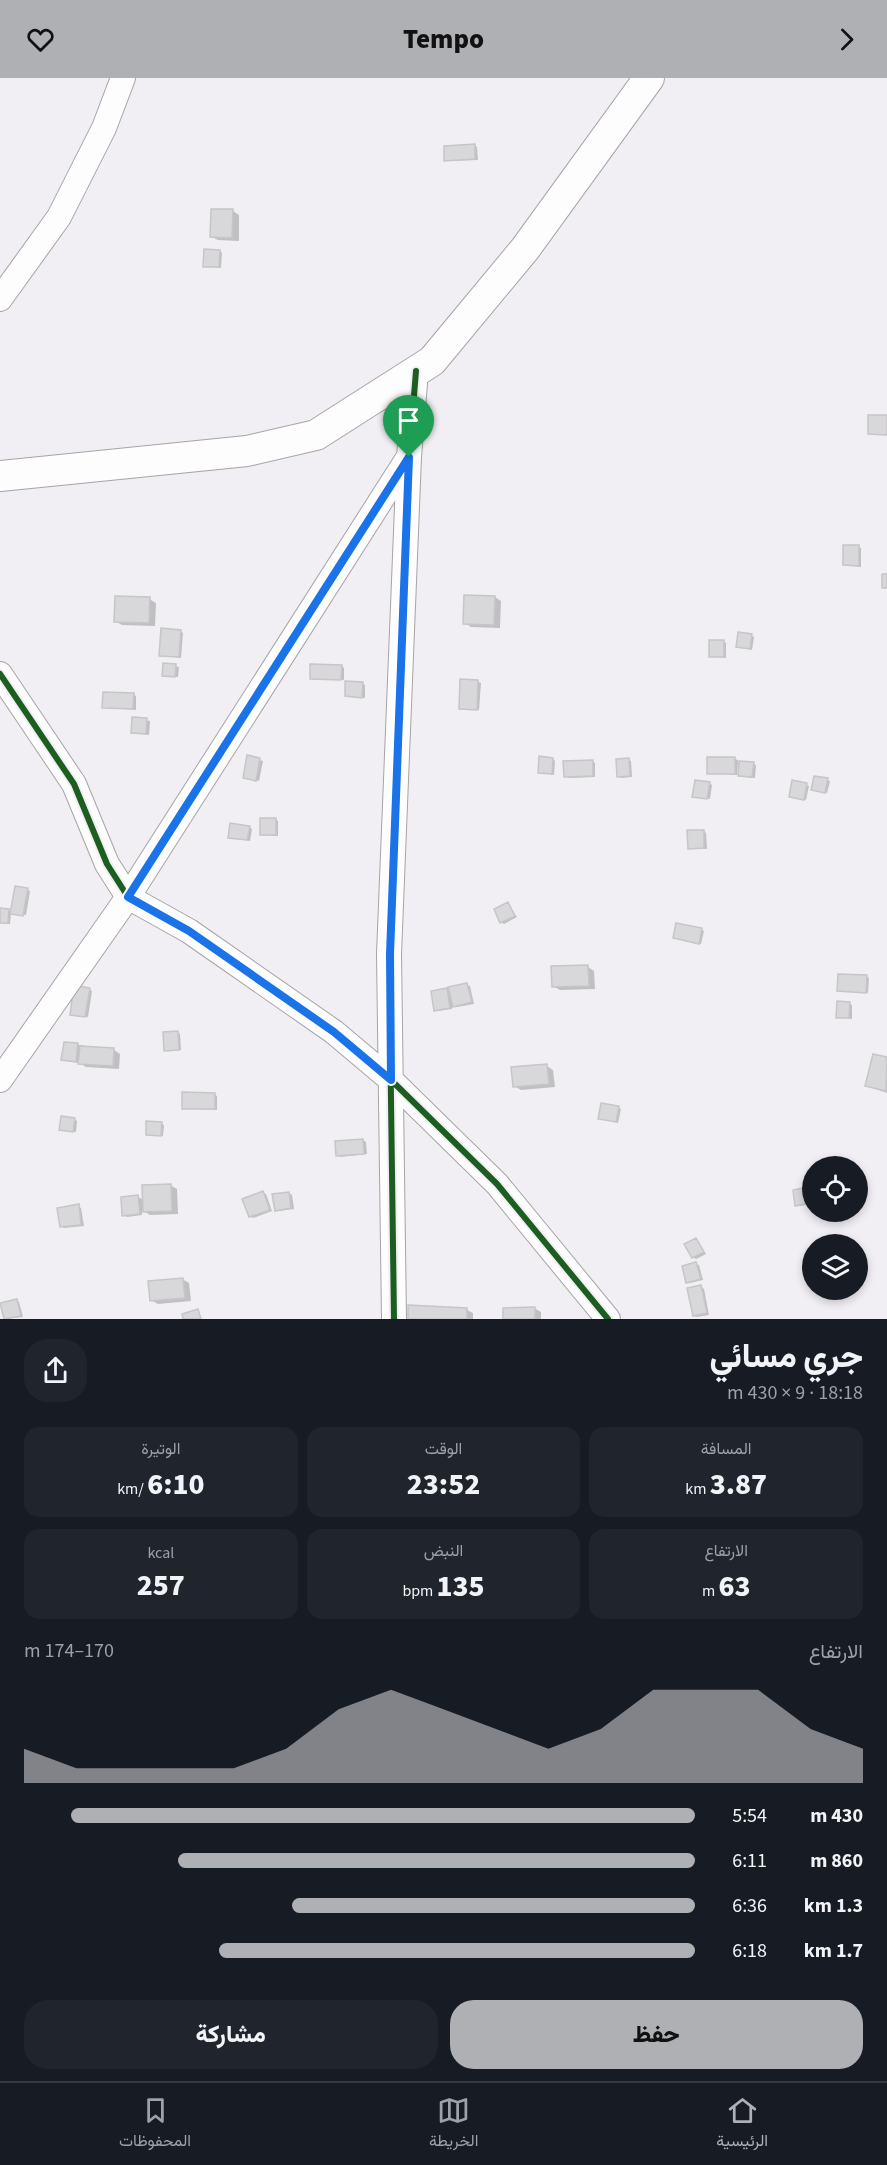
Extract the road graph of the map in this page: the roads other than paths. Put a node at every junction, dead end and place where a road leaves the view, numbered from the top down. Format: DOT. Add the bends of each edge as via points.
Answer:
graph roads {
  1 [pos="123,78"];
  2 [pos="649,78"];
  3 [pos="0,299"];
  4 [pos="416,371"];
  5 [pos="409,457"];
  6 [pos="0,476"];
  7 [pos="0,674"];
  8 [pos="128,897"];
  9 [pos="0,1080"];
  10 [pos="391,1080"];
  11 [pos="394,1319"];
  12 [pos="608,1319"];
  1 -- 3 [label="street" via="105,128 59,217"];
  2 -- 4 [label="street" via="525,249 432,361"];
  4 -- 5 [label="street"];
  4 -- 6 [label="street" via="316,435 247,451"];
  5 -- 8 [label="street"];
  5 -- 10 [label="street" via="390,954"];
  7 -- 8 [label="street" via="74,784 107,864"];
  8 -- 9 [label="street"];
  8 -- 10 [label="street" via="189,931 334,1032"];
  10 -- 11 [label="street"];
  10 -- 12 [label="street" via="497,1184"];
}
